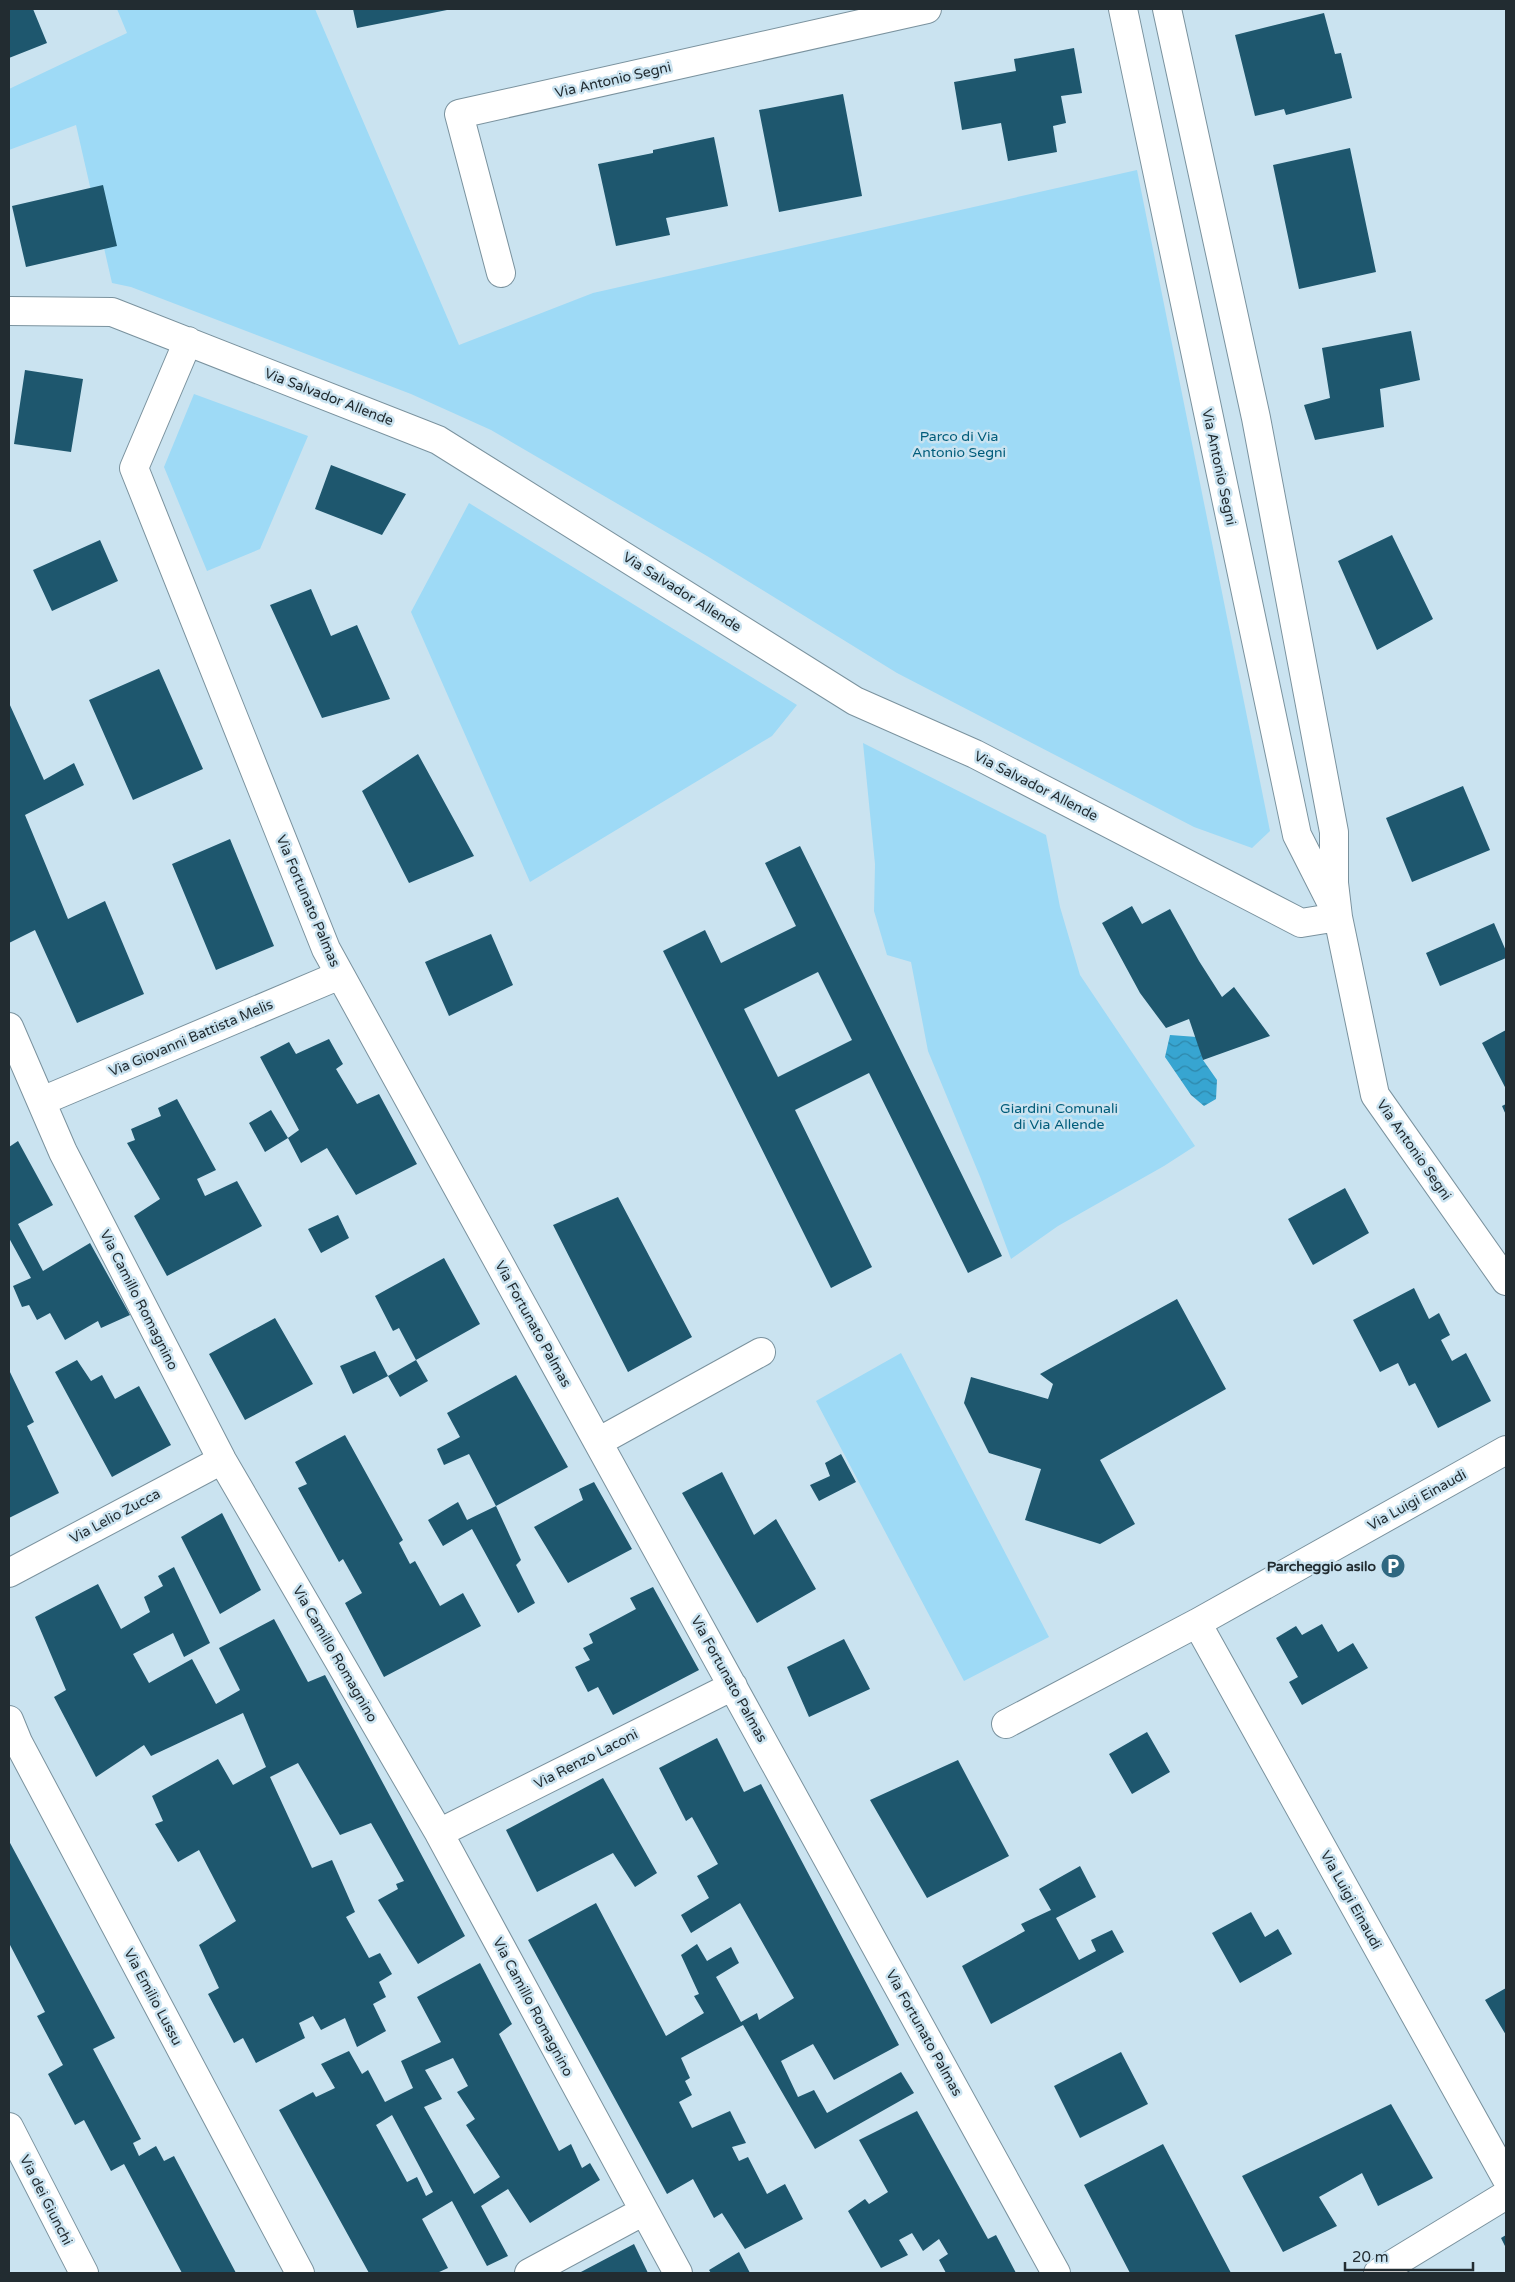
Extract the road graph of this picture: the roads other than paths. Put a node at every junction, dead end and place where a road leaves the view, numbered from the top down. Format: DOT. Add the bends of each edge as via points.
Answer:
graph roads {
  1 [pos="927,9"];
  2 [pos="1123,9"];
  3 [pos="1167,9"];
  4 [pos="501,273"];
  5 [pos="9,310"];
  6 [pos="188,341"];
  7 [pos="1338,916"];
  8 [pos="340,975"];
  9 [pos="9,1027"];
  10 [pos="42,1101"];
  11 [pos="1506,1281"];
  12 [pos="760,1352"];
  13 [pos="598,1442"];
  14 [pos="1506,1450"];
  15 [pos="222,1460"];
  16 [pos="9,1573"];
  17 [pos="1197,1623"];
  18 [pos="733,1686"];
  19 [pos="1006,1724"];
  20 [pos="12,1737"];
  21 [pos="439,1833"];
  22 [pos="9,2127"];
  23 [pos="1506,2178"];
  24 [pos="1506,2195"];
  25 [pos="644,2211"];
  26 [pos="84,2273"];
  27 [pos="300,2273"];
  28 [pos="530,2273"];
  29 [pos="678,2273"];
  30 [pos="1056,2273"];
  31 [pos="1378,2273"];
  1 -- 4 [label="street, Via Antonio Segni" via="459,114"];
  2 -- 7 [label="street, Via Antonio Segni" via="1297,835"];
  3 -- 7 [label="street, Via Antonio Segni" via="1256,418 1334,832"];
  5 -- 6 [label="street, Via Salvador Allende" via="112,312"];
  6 -- 7 [label="street, Via Salvador Allende" via="438,440 856,701 975,754 1301,923"];
  6 -- 8 [label="street, Via Fortunato Palmas" via="134,468 322,940"];
  7 -- 11 [label="street, Via Antonio Segni" via="1375,1096"];
  8 -- 10 [label="street, Via Giovanni Battista Melis"];
  8 -- 13 [label="street, Via Fortunato Palmas"];
  9 -- 10 [label="street, Via Camillo Romagnino"];
  10 -- 15 [label="street, Via Camillo Romagnino" via="63,1152"];
  12 -- 13 [label="street"];
  13 -- 18 [label="street, Via Fortunato Palmas"];
  14 -- 17 [label="street, Via Luigi Einaudi"];
  15 -- 16 [label="street, Via Lelio Zucca"];
  15 -- 21 [label="street, Via Camillo Romagnino"];
  17 -- 19 [label="street, Via Luigi Einaudi"];
  17 -- 23 [label="street, Via Luigi Einaudi"];
  18 -- 21 [label="street, Via Renzo Laconi"];
  18 -- 30 [label="street, Via Fortunato Palmas"];
  20 -- 27 [label="street, Via Emilio Lussu"];
  21 -- 25 [label="street, Via Camillo Romagnino"];
  22 -- 26 [label="street, Via dei Giunchi"];
  24 -- 31 [label="street"];
  25 -- 28 [label="street"];
  25 -- 29 [label="street, Via Camillo Romagnino"];
}
